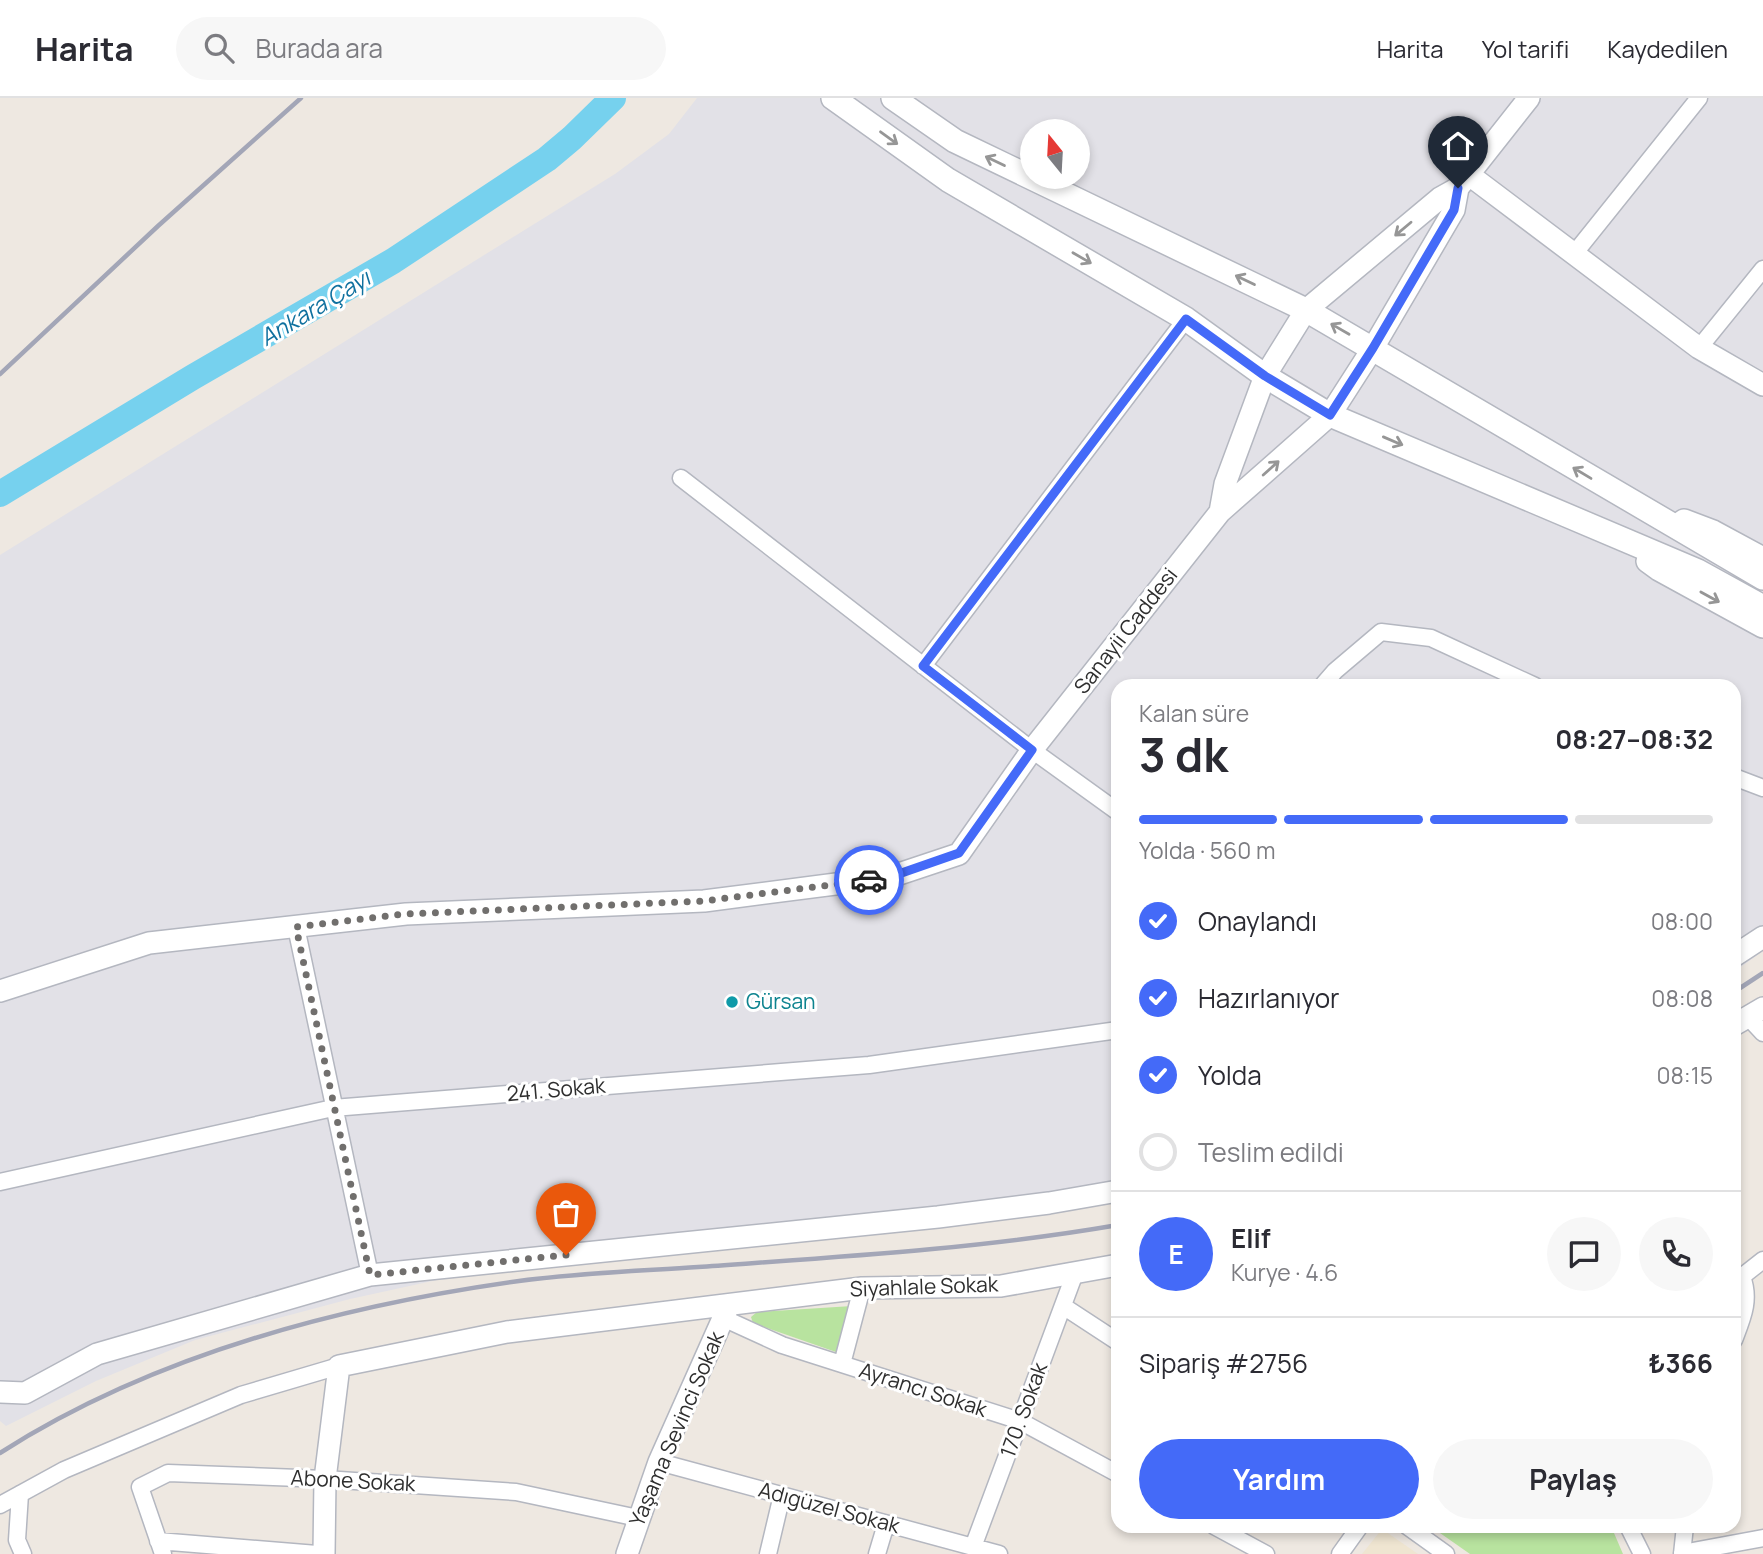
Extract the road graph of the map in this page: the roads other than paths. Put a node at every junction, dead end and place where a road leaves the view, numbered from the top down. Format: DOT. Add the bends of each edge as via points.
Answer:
graph roads {
  1 [pos="833,98"];
  2 [pos="893,98"];
  3 [pos="1529,98"];
  4 [pos="1699,98"];
  5 [pos="1463,181"];
  6 [pos="1574,254"];
  7 [pos="1763,269"];
  8 [pos="1306,310"];
  9 [pos="1186,319"];
  10 [pos="1373,348"];
  11 [pos="1699,348"];
  12 [pos="1265,376"];
  13 [pos="1763,386"];
  14 [pos="1330,415"];
  15 [pos="681,478"];
  16 [pos="1626,500"];
  17 [pos="1220,512"];
  18 [pos="1612,533"];
  19 [pos="1763,559"];
  20 [pos="1763,578"];
  21 [pos="1763,607"];
  22 [pos="1763,626"];
  23 [pos="923,666"];
  24 [pos="1328,679"];
  25 [pos="1520,679"];
  26 [pos="1032,750"];
  27 [pos="1741,782"];
  28 [pos="1763,788"];
  29 [pos="1111,807"];
  30 [pos="296,927"];
  31 [pos="1763,937"];
  32 [pos="1741,951"];
  33 [pos="0,991"];
  34 [pos="1111,1032"];
  35 [pos="333,1108"];
  36 [pos="0,1182"];
  37 [pos="1111,1192"];
  38 [pos="1763,1260"];
  39 [pos="1111,1266"];
  40 [pos="1075,1273"];
  41 [pos="370,1275"];
  42 [pos="1741,1282"];
  43 [pos="1763,1283"];
  44 [pos="862,1287"];
  45 [pos="1063,1306"];
  46 [pos="726,1312"];
  47 [pos="1741,1321"];
  48 [pos="1111,1337"];
  49 [pos="842,1364"];
  50 [pos="339,1366"];
  51 [pos="0,1392"];
  52 [pos="1020,1421"];
  53 [pos="659,1462"];
  54 [pos="1111,1470"];
  55 [pos="325,1479"];
  56 [pos="20,1494"];
  57 [pos="782,1495"];
  58 [pos="0,1505"];
  59 [pos="638,1518"];
  60 [pos="886,1524"];
  61 [pos="1227,1533"];
  62 [pos="1355,1533"];
  63 [pos="1417,1533"];
  64 [pos="1632,1533"];
  65 [pos="1684,1533"];
  66 [pos="1763,1538"];
  67 [pos="972,1547"];
  68 [pos="160,1548"];
  69 [pos="23,1554"];
  70 [pos="317,1554"];
  71 [pos="324,1554"];
  72 [pos="627,1554"];
  73 [pos="768,1554"];
  74 [pos="877,1554"];
  75 [pos="999,1554"];
  76 [pos="1266,1554"];
  77 [pos="1340,1554"];
  78 [pos="1446,1554"];
  79 [pos="1642,1554"];
  80 [pos="1682,1554"];
  1 -- 9 [label="main road, one-way" via="948,180"];
  8 -- 2 [label="main road, one-way" via="954,141"];
  3 -- 5 [label="street"];
  4 -- 6 [label="street"];
  5 -- 6 [label="street"];
  5 -- 8 [label="street, one-way"];
  5 -- 10 [label="street" via="1454,210"];
  6 -- 11 [label="street"];
  7 -- 11 [label="street"];
  10 -- 8 [label="main road, one-way"];
  8 -- 12 [label="street, Sanayii Caddesi"];
  9 -- 12 [label="main road"];
  9 -- 23 [label="street"];
  10 -- 14 [label="street, Sanayii Caddesi"];
  16 -- 10 [label="main road, one-way"];
  11 -- 13 [label="street"];
  12 -- 14 [label="main road"];
  12 -- 17 [label="street, Sanayii Caddesi" via="1225,484"];
  17 -- 14 [label="street, Sanayii Caddesi, one-way"];
  14 -- 18 [label="main road, one-way"];
  15 -- 23 [label="street"];
  16 -- 19 [label="main road" via="1713,532"];
  16 -- 20 [label="main road"];
  17 -- 26 [label="street, Sanayii Caddesi"];
  18 -- 21 [label="main road" via="1698,571"];
  18 -- 22 [label="main road, one-way" via="1659,569"];
  23 -- 26 [label="street"];
  24 -- 25 [label="street" via="1381,632 1431,638"];
  26 -- 29 [label="street"];
  26 -- 30 [label="street, Sanayii Caddesi" via="959,853 890,877 704,901 405,914"];
  27 -- 28 [label="street"];
  30 -- 33 [label="street, Sanayii Caddesi" via="149,943"];
  30 -- 35 [label="street"];
  31 -- 32 [label="street"];
  34 -- 35 [label="street, 241. Sokak" via="869,1065"];
  35 -- 36 [label="street, 241. Sokak"];
  35 -- 41 [label="street"];
  37 -- 41 [label="street" via="938,1217"];
  38 -- 42 [label="street"];
  39 -- 40 [label="street, Siyahlale Sokak"];
  40 -- 44 [label="street, Siyahlale Sokak" via="1001,1286"];
  40 -- 45 [label="street, 170. Sokak"];
  41 -- 51 [label="street" via="97,1354 25,1393"];
  42 -- 43 [label="street"];
  42 -- 47 [label="street" via="1745,1310"];
  44 -- 46 [label="street, Siyahlale Sokak"];
  44 -- 49 [label="street"];
  45 -- 48 [label="street"];
  45 -- 52 [label="street, 170. Sokak"];
  46 -- 49 [label="street, Ayrancı Sokak" via="782,1345"];
  46 -- 50 [label="street, Siyahlale Sokak" via="507,1332"];
  46 -- 53 [label="street, Yaşama Sevinci Sokak"];
  49 -- 52 [label="street, Ayrancı Sokak"];
  50 -- 55 [label="street"];
  50 -- 56 [label="street" via="241,1395 64,1470"];
  52 -- 54 [label="street, Ayrancı Sokak"];
  52 -- 67 [label="street, 170. Sokak"];
  53 -- 57 [label="street, Adıgüzel Sokak"];
  53 -- 59 [label="street, Yaşama Sevinci Sokak"];
  55 -- 59 [label="street, Abone Sokak" via="516,1492"];
  55 -- 68 [label="street, Abone Sokak" via="168,1473 140,1487"];
  55 -- 71 [label="street"];
  56 -- 58 [label="street"];
  56 -- 69 [label="street" via="18,1540"];
  57 -- 60 [label="street, Adıgüzel Sokak"];
  57 -- 73 [label="street"];
  59 -- 72 [label="street, Yaşama Sevinci Sokak"];
  60 -- 67 [label="street, Adıgüzel Sokak"];
  60 -- 74 [label="street"];
  61 -- 76 [label="street"];
  62 -- 77 [label="street"];
  63 -- 78 [label="street"];
  64 -- 79 [label="street"];
  65 -- 80 [label="street"];
  66 -- 80 [label="street"];
  67 -- 75 [label="street, Adıgüzel Sokak"];
  68 -- 70 [label="street"];
}
